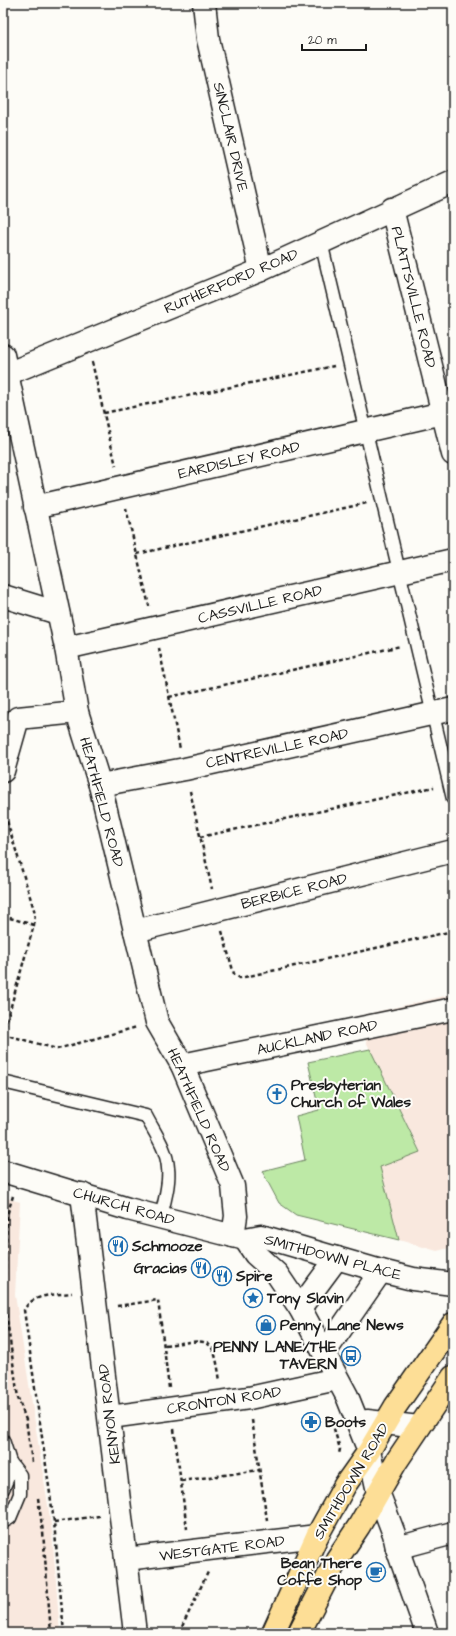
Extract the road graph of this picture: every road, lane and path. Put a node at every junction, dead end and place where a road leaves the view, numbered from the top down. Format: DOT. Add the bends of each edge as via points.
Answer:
graph roads {
  1 [pos="204,3"];
  2 [pos="453,182"];
  3 [pos="392,209"];
  4 [pos="321,242"];
  5 [pos="261,270"];
  6 [pos="87,341"];
  7 [pos="350,362"];
  8 [pos="5,364"];
  9 [pos="104,413"];
  10 [pos="443,413"];
  11 [pos="366,432"];
  12 [pos="453,454"];
  13 [pos="121,487"];
  14 [pos="382,499"];
  15 [pos="35,507"];
  16 [pos="137,554"];
  17 [pos="453,560"];
  18 [pos="400,573"];
  19 [pos="3,596"];
  20 [pos="58,613"];
  21 [pos="154,628"];
  22 [pos="416,643"];
  23 [pos="66,648"];
  24 [pos="169,698"];
  25 [pos="443,711"];
  26 [pos="77,712"];
  27 [pos="185,769"];
  28 [pos="3,771"];
  29 [pos="449,783"];
  30 [pos="100,785"];
  31 [pos="453,799"];
  32 [pos="3,808"];
  33 [pos="200,837"];
  34 [pos="453,851"];
  35 [pos="217,911"];
  36 [pos="3,916"];
  37 [pos="34,925"];
  38 [pos="135,931"];
  39 [pos="453,931"];
  40 [pos="453,1009"];
  41 [pos="157,1022"];
  42 [pos="3,1034"];
  43 [pos="182,1065"];
  44 [pos="3,1082"];
  45 [pos="11,1173"];
  46 [pos="82,1194"];
  47 [pos="160,1217"];
  48 [pos="239,1238"];
  49 [pos="337,1258"];
  50 [pos="381,1272"];
  51 [pos="453,1284"];
  52 [pos="94,1291"];
  53 [pos="300,1308"];
  54 [pos="453,1324"];
  55 [pos="164,1345"];
  56 [pos="325,1352"];
  57 [pos="453,1377"];
  58 [pos="342,1387"];
  59 [pos="249,1398"];
  60 [pos="222,1402"];
  61 [pos="110,1417"];
  62 [pos="358,1420"];
  63 [pos="385,1423"];
  64 [pos="419,1427"];
  65 [pos="3,1440"];
  66 [pos="369,1451"];
  67 [pos="339,1455"];
  68 [pos="10,1462"];
  69 [pos="33,1465"];
  70 [pos="260,1470"];
  71 [pos="181,1481"];
  72 [pos="3,1489"];
  73 [pos="378,1492"];
  74 [pos="37,1495"];
  75 [pos="121,1513"];
  76 [pos="3,1522"];
  77 [pos="54,1522"];
  78 [pos="453,1533"];
  79 [pos="317,1536"];
  80 [pos="271,1542"];
  81 [pos="397,1548"];
  82 [pos="210,1549"];
  83 [pos="126,1559"];
  84 [pos="51,1633"];
  85 [pos="64,1633"];
  86 [pos="135,1633"];
  87 [pos="179,1633"];
  88 [pos="273,1633"];
  89 [pos="299,1633"];
  90 [pos="427,1633"];
  1 -- 5 [label="street, SINCLAIR DRIVE" via="208,39"];
  2 -- 3 [label="street, RUTHERFORD ROAD"];
  3 -- 4 [label="street, RUTHERFORD ROAD"];
  3 -- 10 [label="street, PLATTSVILLE ROAD"];
  4 -- 5 [label="street, RUTHERFORD ROAD"];
  4 -- 7 [label="lane"];
  5 -- 6 [label="street, RUTHERFORD ROAD"];
  6 -- 8 [label="street, RUTHERFORD ROAD"];
  6 -- 9 [label="path"];
  7 -- 9 [label="path"];
  7 -- 11 [label="lane"];
  8 -- 15 [label="street, HEATHFIELD ROAD"];
  9 -- 13 [label="path"];
  10 -- 11 [label="street, EARDISLEY ROAD"];
  10 -- 12 [label="street, PLATTSVILLE ROAD"];
  11 -- 13 [label="street, EARDISLEY ROAD"];
  11 -- 14 [label="lane"];
  13 -- 15 [label="street, EARDISLEY ROAD"];
  13 -- 16 [label="path"];
  14 -- 16 [label="path"];
  14 -- 18 [label="lane"];
  15 -- 20 [label="street, HEATHFIELD ROAD"];
  16 -- 21 [label="path"];
  17 -- 18 [label="street, CASSVILLE ROAD"];
  18 -- 21 [label="street, CASSVILLE ROAD"];
  18 -- 22 [label="lane"];
  19 -- 20 [label="street"];
  20 -- 23 [label="street, HEATHFIELD ROAD"];
  21 -- 23 [label="street, CASSVILLE ROAD"];
  21 -- 24 [label="path"];
  22 -- 24 [label="path"];
  22 -- 25 [label="lane"];
  23 -- 26 [label="street, HEATHFIELD ROAD"];
  24 -- 27 [label="path"];
  25 -- 27 [label="street, CENTREVILLE ROAD"];
  25 -- 29 [label="lane"];
  26 -- 28 [label="street" via="18,718"];
  26 -- 30 [label="street, HEATHFIELD ROAD"];
  27 -- 30 [label="street, CENTREVILLE ROAD"];
  27 -- 33 [label="path"];
  29 -- 31 [label="lane"];
  29 -- 33 [label="path"];
  30 -- 38 [label="street, HEATHFIELD ROAD"];
  32 -- 37 [label="path" via="35,913"];
  33 -- 35 [label="path"];
  34 -- 35 [label="street, BERBICE ROAD"];
  35 -- 38 [label="street, BERBICE ROAD"];
  35 -- 39 [label="path" via="234,974 240,978"];
  36 -- 37 [label="path"];
  37 -- 42 [label="path"];
  38 -- 41 [label="street, HEATHFIELD ROAD"];
  40 -- 43 [label="street, AUCKLAND ROAD"];
  41 -- 42 [label="path" via="57,1049"];
  41 -- 43 [label="street, HEATHFIELD ROAD"];
  43 -- 48 [label="street, HEATHFIELD ROAD" via="233,1186"];
  44 -- 47 [label="lane" via="146,1116 164,1149 168,1167"];
  45 -- 46 [label="street, CHURCH ROAD"];
  45 -- 69 [label="path" via="4,1298 18,1398 26,1420"];
  46 -- 47 [label="street, CHURCH ROAD"];
  46 -- 52 [label="street, KENYON ROAD"];
  47 -- 48 [label="street, CHURCH ROAD"];
  48 -- 49 [label="street, SMITHDOWN PLACE" via="261,1236"];
  48 -- 53 [label="street, SMITHDOWN PLACE" via="277,1274"];
  49 -- 50 [label="street, SMITHDOWN PLACE"];
  49 -- 53 [label="street"];
  50 -- 51 [label="street, SMITHDOWN PLACE"];
  50 -- 56 [label="street"];
  52 -- 61 [label="street, KENYON ROAD"];
  52 -- 77 [label="path" via="37,1298 31,1300 24,1310"];
  53 -- 56 [label="street, SMITHDOWN PLACE"];
  54 -- 63 [label="highway, SMITHDOWN ROAD"];
  55 -- 60 [label="path" via="198,1341 212,1346 216,1354"];
  56 -- 58 [label="street, SMITHDOWN PLACE"];
  57 -- 64 [label="highway, SMITHDOWN ROAD"];
  58 -- 59 [label="street, CRONTON ROAD"];
  58 -- 62 [label="street, SMITHDOWN PLACE"];
  58 -- 67 [label="path" via="328,1408 340,1448"];
  59 -- 60 [label="street, CRONTON ROAD"];
  59 -- 70 [label="path"];
  60 -- 61 [label="street, CRONTON ROAD"];
  61 -- 75 [label="street, KENYON ROAD"];
  62 -- 63 [label="street"];
  62 -- 66 [label="street, SMITHDOWN PLACE"];
  63 -- 64 [label="street"];
  63 -- 66 [label="highway, SMITHDOWN ROAD"];
  64 -- 73 [label="highway, SMITHDOWN ROAD"];
  65 -- 68 [label="lane"];
  66 -- 73 [label="street, SMITHDOWN PLACE"];
  66 -- 79 [label="highway, SMITHDOWN ROAD" via="345,1485"];
  68 -- 72 [label="lane" via="9,1476"];
  68 -- 76 [label="lane" via="20,1475 20,1494 10,1518"];
  70 -- 71 [label="path"];
  70 -- 80 [label="path"];
  73 -- 81 [label="street, SMITHDOWN PLACE"];
  73 -- 89 [label="highway, SMITHDOWN ROAD" via="337,1559"];
  74 -- 84 [label="path" via="43,1532"];
  75 -- 77 [label="path"];
  75 -- 83 [label="street, KENYON ROAD"];
  77 -- 85 [label="path"];
  78 -- 81 [label="street"];
  79 -- 80 [label="street, WESTGATE ROAD"];
  79 -- 88 [label="highway, SMITHDOWN ROAD"];
  80 -- 82 [label="street, WESTGATE ROAD"];
  81 -- 90 [label="street, SMITHDOWN PLACE"];
  82 -- 83 [label="street, WESTGATE ROAD"];
  82 -- 87 [label="path" via="211,1566"];
  83 -- 86 [label="street, KENYON ROAD"];
}
